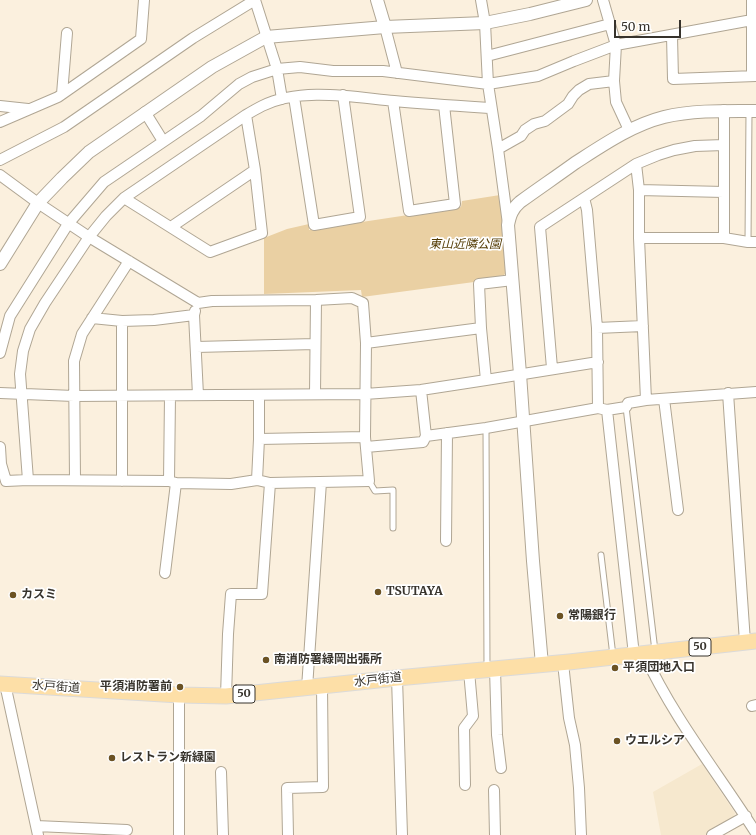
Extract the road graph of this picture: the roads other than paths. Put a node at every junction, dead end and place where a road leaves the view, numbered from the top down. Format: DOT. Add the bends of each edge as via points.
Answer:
graph roads {
  1 [pos="144,0"];
  2 [pos="255,0"];
  3 [pos="377,0"];
  4 [pos="481,0"];
  5 [pos="586,0"];
  6 [pos="603,0"];
  7 [pos="752,0"];
  8 [pos="752,20"];
  9 [pos="485,23"];
  10 [pos="610,24"];
  11 [pos="385,27"];
  12 [pos="67,33"];
  13 [pos="266,36"];
  14 [pos="672,36"];
  15 [pos="616,45"];
  16 [pos="754,49"];
  17 [pos="487,56"];
  18 [pos="277,69"];
  19 [pos="397,73"];
  20 [pos="754,76"];
  21 [pos="614,81"];
  22 [pos="488,84"];
  23 [pos="62,94"];
  24 [pos="343,95"];
  25 [pos="294,97"];
  26 [pos="282,99"];
  27 [pos="393,101"];
  28 [pos="444,105"];
  29 [pos="0,106"];
  30 [pos="491,108"];
  31 [pos="28,109"];
  32 [pos="724,110"];
  33 [pos="753,111"];
  34 [pos="145,112"];
  35 [pos="246,115"];
  36 [pos="0,122"];
  37 [pos="629,130"];
  38 [pos="163,141"];
  39 [pos="724,145"];
  40 [pos="498,149"];
  41 [pos="0,160"];
  42 [pos="636,164"];
  43 [pos="255,170"];
  44 [pos="0,175"];
  45 [pos="639,190"];
  46 [pos="724,192"];
  47 [pos="124,198"];
  48 [pos="584,198"];
  49 [pos="38,203"];
  50 [pos="68,224"];
  51 [pos="508,225"];
  52 [pos="171,227"];
  53 [pos="88,237"];
  54 [pos="639,238"];
  55 [pos="724,238"];
  56 [pos="752,242"];
  57 [pos="129,261"];
  58 [pos="0,264"];
  59 [pos="513,280"];
  60 [pos="316,300"];
  61 [pos="198,303"];
  62 [pos="194,316"];
  63 [pos="92,318"];
  64 [pos="122,321"];
  65 [pos="643,326"];
  66 [pos="481,328"];
  67 [pos="597,328"];
  68 [pos="366,343"];
  69 [pos="315,344"];
  70 [pos="196,347"];
  71 [pos="0,353"];
  72 [pos="598,362"];
  73 [pos="552,368"];
  74 [pos="520,374"];
  75 [pos="486,380"];
  76 [pos="421,390"];
  77 [pos="756,392"];
  78 [pos="0,393"];
  79 [pos="728,393"];
  80 [pos="22,394"];
  81 [pos="315,394"];
  82 [pos="365,394"];
  83 [pos="198,395"];
  84 [pos="74,396"];
  85 [pos="122,396"];
  86 [pos="170,396"];
  87 [pos="259,396"];
  88 [pos="664,399"];
  89 [pos="646,400"];
  90 [pos="626,407"];
  91 [pos="602,409"];
  92 [pos="523,421"];
  93 [pos="486,428"];
  94 [pos="447,434"];
  95 [pos="426,436"];
  96 [pos="259,439"];
  97 [pos="365,442"];
  98 [pos="0,447"];
  99 [pos="28,480"];
  100 [pos="75,480"];
  101 [pos="257,480"];
  102 [pos="122,481"];
  103 [pos="369,481"];
  104 [pos="172,482"];
  105 [pos="270,482"];
  106 [pos="321,482"];
  107 [pos="678,510"];
  108 [pos="393,528"];
  109 [pos="446,541"];
  110 [pos="601,555"];
  111 [pos="165,573"];
  112 [pos="751,641"];
  113 [pos="644,654"];
  114 [pos="613,657"];
  115 [pos="562,663"];
  116 [pos="542,665"];
  117 [pos="491,669"];
  118 [pos="469,671"];
  119 [pos="397,678"];
  120 [pos="3,684"];
  121 [pos="322,686"];
  122 [pos="307,688"];
  123 [pos="179,695"];
  124 [pos="226,696"];
  125 [pos="502,768"];
  126 [pos="221,772"];
  127 [pos="465,785"];
  128 [pos="494,790"];
  129 [pos="746,816"];
  130 [pos="127,830"];
  131 [pos="37,831"];
  132 [pos="756,833"];
  133 [pos="179,835"];
  134 [pos="223,835"];
  135 [pos="288,835"];
  136 [pos="402,835"];
  137 [pos="495,835"];
  138 [pos="581,835"];
  139 [pos="712,835"];
  1 -- 23 [label="street" via="141,39"];
  2 -- 13 [label="street"];
  2 -- 41 [label="street" via="193,38 64,127"];
  3 -- 11 [label="street"];
  4 -- 9 [label="street"];
  5 -- 9 [label="street"];
  6 -- 10 [label="street"];
  7 -- 8 [label="street"];
  8 -- 14 [label="street"];
  8 -- 16 [label="street"];
  9 -- 11 [label="street"];
  9 -- 17 [label="street"];
  10 -- 15 [label="street"];
  10 -- 17 [label="street"];
  11 -- 13 [label="street"];
  11 -- 19 [label="street"];
  12 -- 23 [label="street"];
  13 -- 18 [label="street"];
  13 -- 34 [label="street" via="212,67"];
  14 -- 15 [label="street"];
  14 -- 20 [label="street" via="673,79"];
  15 -- 21 [label="street"];
  15 -- 22 [label="street" via="538,76"];
  16 -- 20 [label="street"];
  17 -- 22 [label="street"];
  18 -- 19 [label="street" via="300,67"];
  18 -- 26 [label="street"];
  18 -- 38 [label="street" via="239,84 201,116"];
  19 -- 22 [label="street"];
  21 -- 37 [label="street" via="616,102"];
  21 -- 40 [label="street" via="589,84 545,121 534,124 521,136"];
  22 -- 30 [label="street"];
  23 -- 31 [label="street"];
  24 -- 25 [label="street"];
  24 -- 25 [label="street" via="360,217 314,225"];
  24 -- 27 [label="street"];
  25 -- 26 [label="street"];
  26 -- 35 [label="street"];
  27 -- 28 [label="street"];
  27 -- 28 [label="street" via="409,211 455,204"];
  28 -- 30 [label="street"];
  29 -- 31 [label="street"];
  30 -- 40 [label="street"];
  31 -- 36 [label="street"];
  32 -- 33 [label="street"];
  32 -- 37 [label="street" via="665,117"];
  32 -- 39 [label="street"];
  33 -- 56 [label="lane"];
  34 -- 38 [label="street"];
  34 -- 49 [label="street" via="89,152"];
  35 -- 43 [label="street"];
  35 -- 47 [label="street"];
  37 -- 51 [label="street" via="520,202 512,211"];
  38 -- 50 [label="street" via="104,182"];
  39 -- 42 [label="street" via="674,150"];
  39 -- 46 [label="street"];
  40 -- 51 [label="street"];
  42 -- 45 [label="street"];
  42 -- 48 [label="street"];
  43 -- 52 [label="street"];
  43 -- 52 [label="street" via="262,233 210,252"];
  44 -- 49 [label="street"];
  45 -- 46 [label="street"];
  45 -- 54 [label="street"];
  46 -- 55 [label="street"];
  47 -- 52 [label="street"];
  47 -- 53 [label="street"];
  48 -- 67 [label="street"];
  48 -- 73 [label="street" via="540,227"];
  49 -- 50 [label="street"];
  49 -- 58 [label="street"];
  50 -- 53 [label="street"];
  50 -- 71 [label="street" via="10,316"];
  51 -- 59 [label="street"];
  53 -- 57 [label="street"];
  53 -- 80 [label="street" via="30,329 23,351 20,374"];
  54 -- 55 [label="street"];
  54 -- 65 [label="street"];
  55 -- 56 [label="street"];
  57 -- 61 [label="street"];
  57 -- 63 [label="street"];
  59 -- 66 [label="street" via="479,284"];
  59 -- 74 [label="street"];
  60 -- 61 [label="street"];
  60 -- 68 [label="street" via="352,298 363,303"];
  60 -- 69 [label="street"];
  61 -- 62 [label="street"];
  62 -- 64 [label="street"];
  62 -- 70 [label="street"];
  63 -- 64 [label="street"];
  63 -- 84 [label="street" via="82,334 74,361"];
  64 -- 85 [label="street"];
  65 -- 67 [label="street"];
  65 -- 89 [label="street"];
  66 -- 68 [label="street"];
  66 -- 75 [label="street"];
  67 -- 72 [label="street"];
  68 -- 82 [label="street"];
  69 -- 70 [label="street"];
  69 -- 81 [label="street"];
  70 -- 83 [label="street"];
  72 -- 73 [label="street"];
  72 -- 91 [label="street"];
  73 -- 74 [label="street"];
  74 -- 75 [label="street"];
  74 -- 92 [label="street"];
  75 -- 76 [label="street"];
  76 -- 82 [label="street"];
  76 -- 95 [label="street"];
  77 -- 79 [label="street"];
  78 -- 80 [label="street"];
  79 -- 88 [label="street"];
  79 -- 112 [label="street"];
  80 -- 84 [label="street"];
  80 -- 99 [label="street"];
  81 -- 82 [label="street"];
  81 -- 87 [label="street"];
  82 -- 97 [label="street"];
  83 -- 86 [label="street"];
  83 -- 87 [label="street"];
  84 -- 85 [label="street"];
  84 -- 100 [label="street"];
  85 -- 86 [label="street"];
  85 -- 102 [label="street"];
  86 -- 104 [label="street"];
  87 -- 96 [label="street"];
  88 -- 89 [label="street"];
  88 -- 107 [label="street"];
  89 -- 90 [label="street" via="628,403"];
  90 -- 91 [label="street"];
  90 -- 113 [label="lane"];
  91 -- 92 [label="street"];
  91 -- 113 [label="street"];
  92 -- 93 [label="street"];
  92 -- 116 [label="street"];
  93 -- 94 [label="street"];
  93 -- 117 [label="lane"];
  94 -- 95 [label="street"];
  94 -- 109 [label="street"];
  95 -- 97 [label="street" via="423,442"];
  96 -- 97 [label="street"];
  96 -- 101 [label="street"];
  97 -- 103 [label="street"];
  98 -- 99 [label="street" via="6,481"];
  99 -- 100 [label="street"];
  100 -- 102 [label="street"];
  101 -- 104 [label="street" via="231,484"];
  101 -- 105 [label="street"];
  102 -- 104 [label="street"];
  103 -- 106 [label="street"];
  103 -- 108 [label="lane" via="375,491 393,490"];
  104 -- 111 [label="street"];
  105 -- 106 [label="street"];
  105 -- 124 [label="street" via="262,594 231,594"];
  106 -- 122 [label="street"];
  110 -- 114 [label="lane"];
  112 -- 113 [label="main road, 水戸街道 / 50"];
  113 -- 114 [label="main road, 水戸街道 / 50"];
  113 -- 129 [label="street" via="680,721"];
  114 -- 115 [label="main road, 水戸街道 / 50"];
  115 -- 116 [label="main road, 水戸街道 / 50"];
  115 -- 138 [label="street" via="575,745"];
  116 -- 117 [label="main road, 水戸街道 / 50"];
  117 -- 118 [label="main road, 水戸街道 / 50"];
  117 -- 125 [label="street"];
  118 -- 119 [label="main road, 水戸街道 / 50"];
  118 -- 127 [label="street" via="473,716 464,728"];
  119 -- 121 [label="main road, 水戸街道 / 50"];
  119 -- 136 [label="street"];
  120 -- 123 [label="main road, 水戸街道 / 50"];
  120 -- 131 [label="street"];
  121 -- 122 [label="main road, 水戸街道 / 50"];
  121 -- 135 [label="street" via="323,787 287,788"];
  122 -- 124 [label="main road, 水戸街道 / 50"];
  123 -- 124 [label="main road, 水戸街道 / 50"];
  123 -- 133 [label="street"];
  126 -- 134 [label="street"];
  128 -- 137 [label="street"];
  129 -- 132 [label="street"];
  129 -- 139 [label="street"];
  130 -- 131 [label="street"];
}
